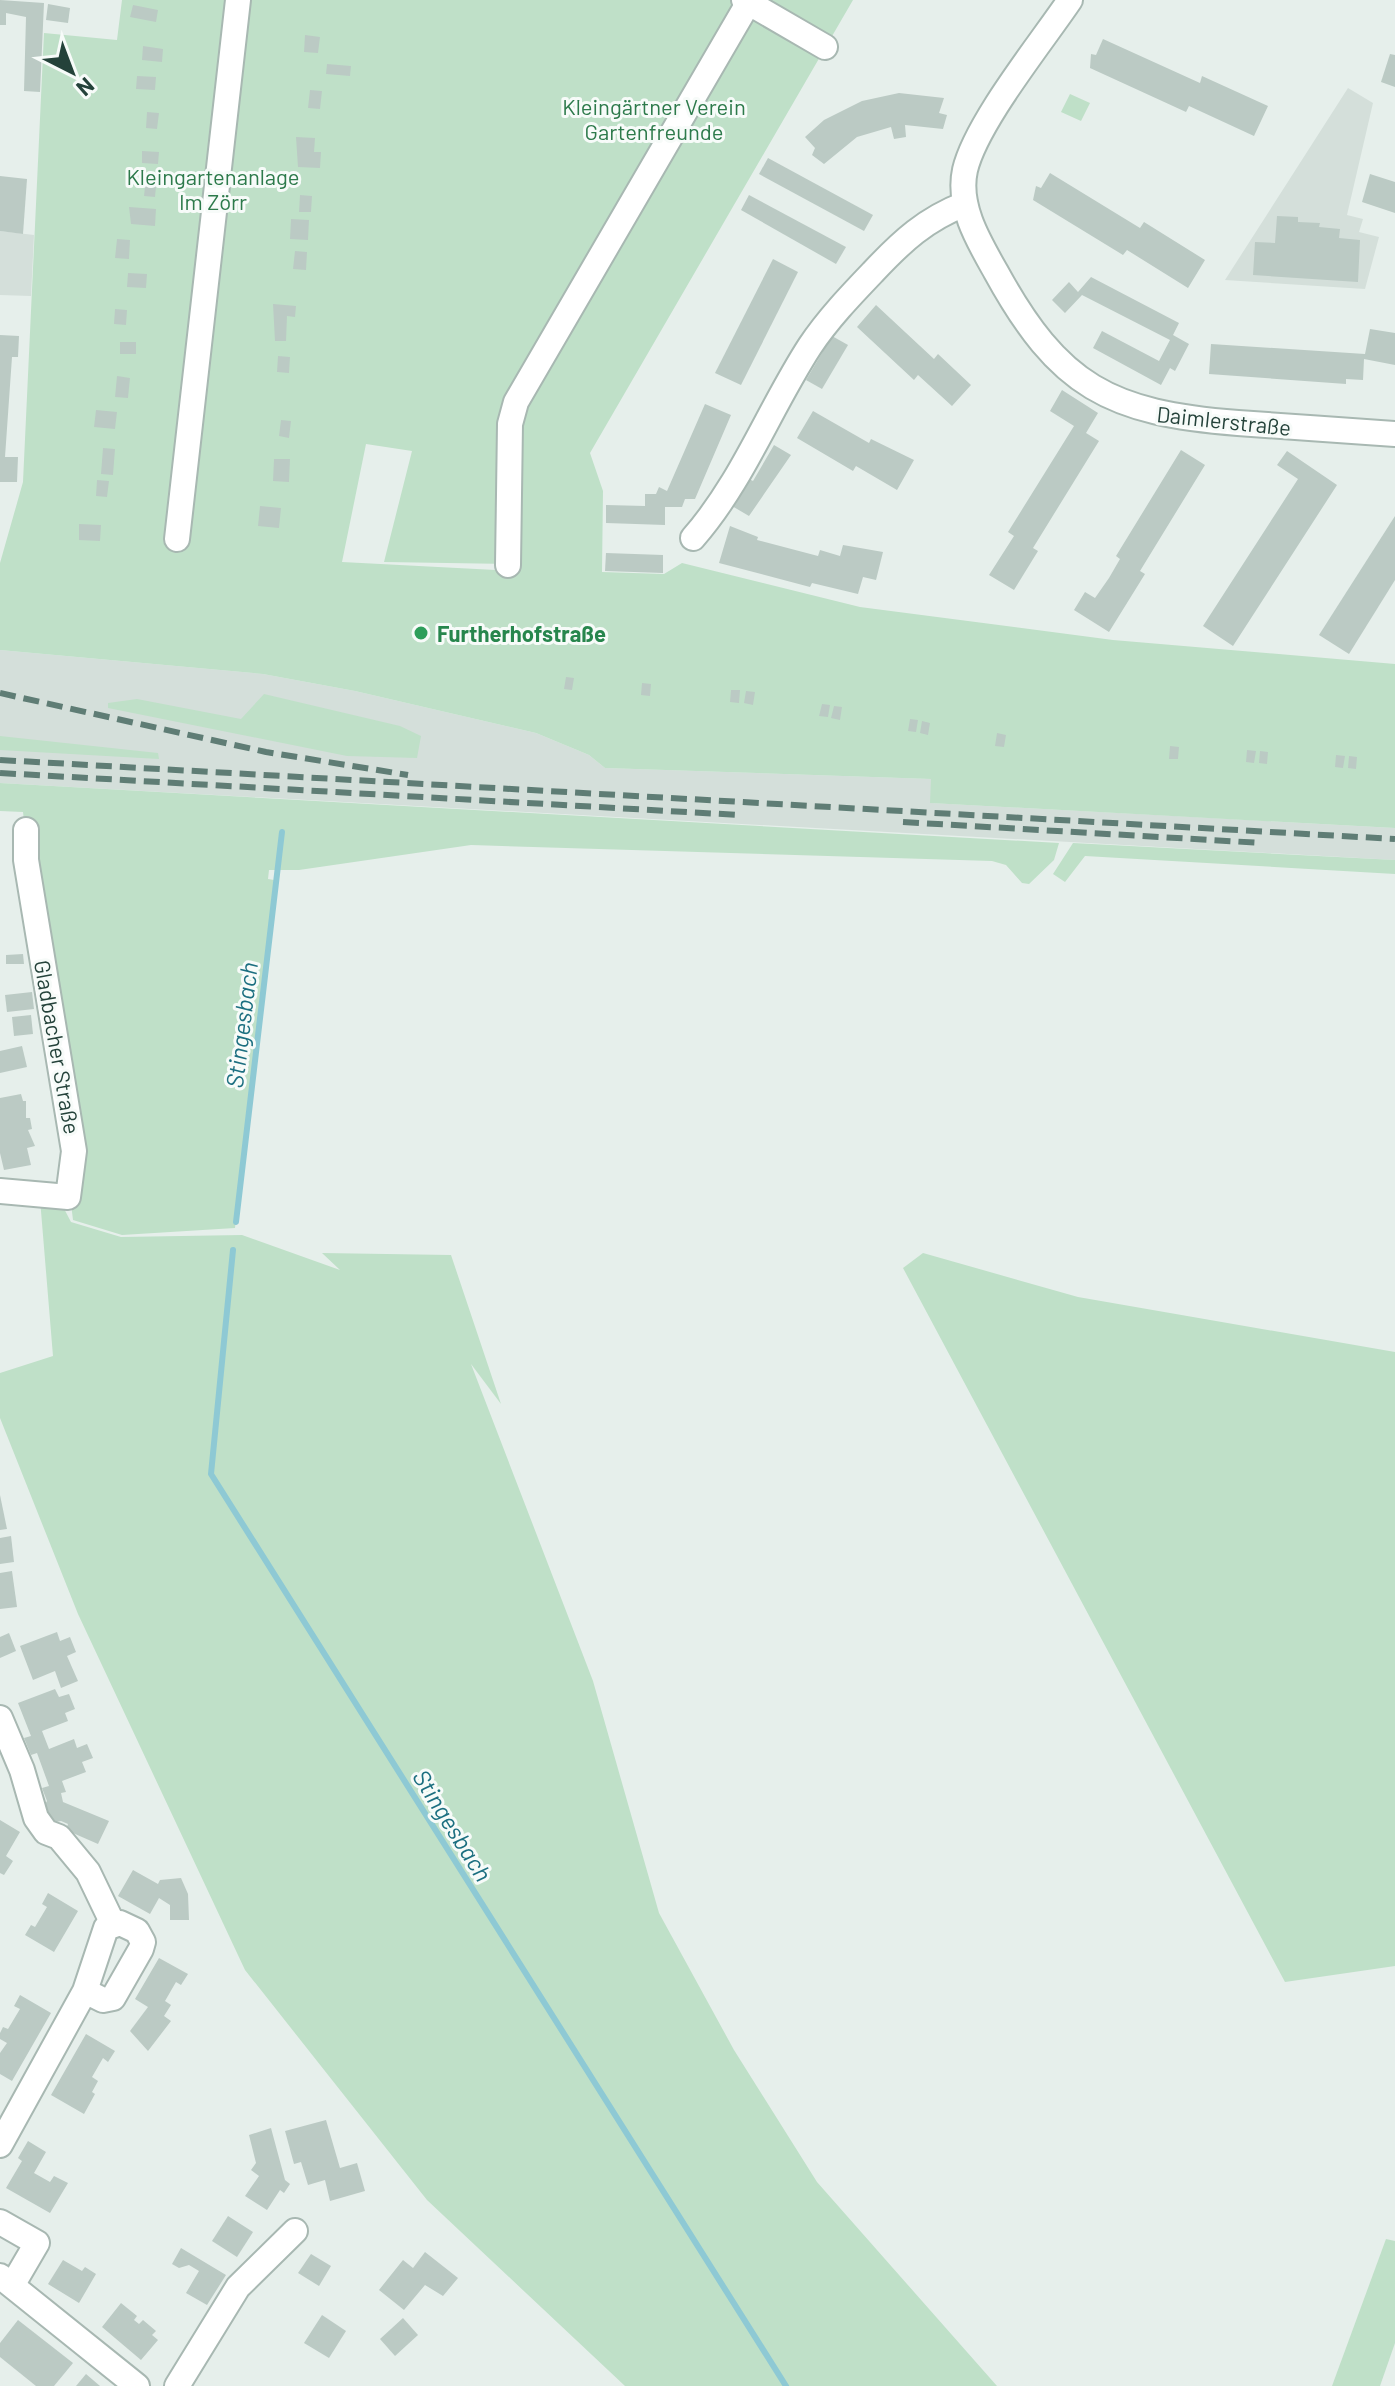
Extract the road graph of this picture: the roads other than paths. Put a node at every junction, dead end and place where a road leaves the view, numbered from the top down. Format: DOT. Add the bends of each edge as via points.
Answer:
graph roads {
  1 [pos="238,0"];
  2 [pos="1070,0"];
  3 [pos="747,1"];
  4 [pos="825,47"];
  5 [pos="965,204"];
  6 [pos="1395,434"];
  7 [pos="693,538"];
  8 [pos="177,539"];
  9 [pos="508,565"];
  10 [pos="26,830"];
  11 [pos="0,1191"];
  12 [pos="0,1718"];
  13 [pos="8,1758"];
  14 [pos="113,1924"];
  15 [pos="85,1991"];
  16 [pos="0,2145"];
  17 [pos="0,2222"];
  18 [pos="295,2231"];
  19 [pos="7,2280"];
  20 [pos="137,2386"];
  21 [pos="177,2386"];
  1 -- 8 [label="street"];
  2 -- 5 [label="street" via="974,148 964,171"];
  3 -- 4 [label="street"];
  3 -- 9 [label="street" via="516,402 510,424"];
  5 -- 6 [label="street, Daimlerstraße" via="977,239 1034,332 1076,376 1109,397 1181,419"];
  5 -- 7 [label="street" via="909,234 827,323 719,509"];
  10 -- 11 [label="street, Gladbacher Straße" via="26,860 74,1134 68,1197"];
  12 -- 13 [label="street"];
  13 -- 14 [label="street" via="36,1818 88,1872"];
  14 -- 15 [label="street" via="102,1935"];
  14 -- 15 [label="street" via="137,1931 141,1949 113,1998 103,2000"];
  15 -- 16 [label="street"];
  17 -- 19 [label="street" via="37,2243"];
  18 -- 21 [label="street" via="238,2287"];
  19 -- 20 [label="street"];
}
